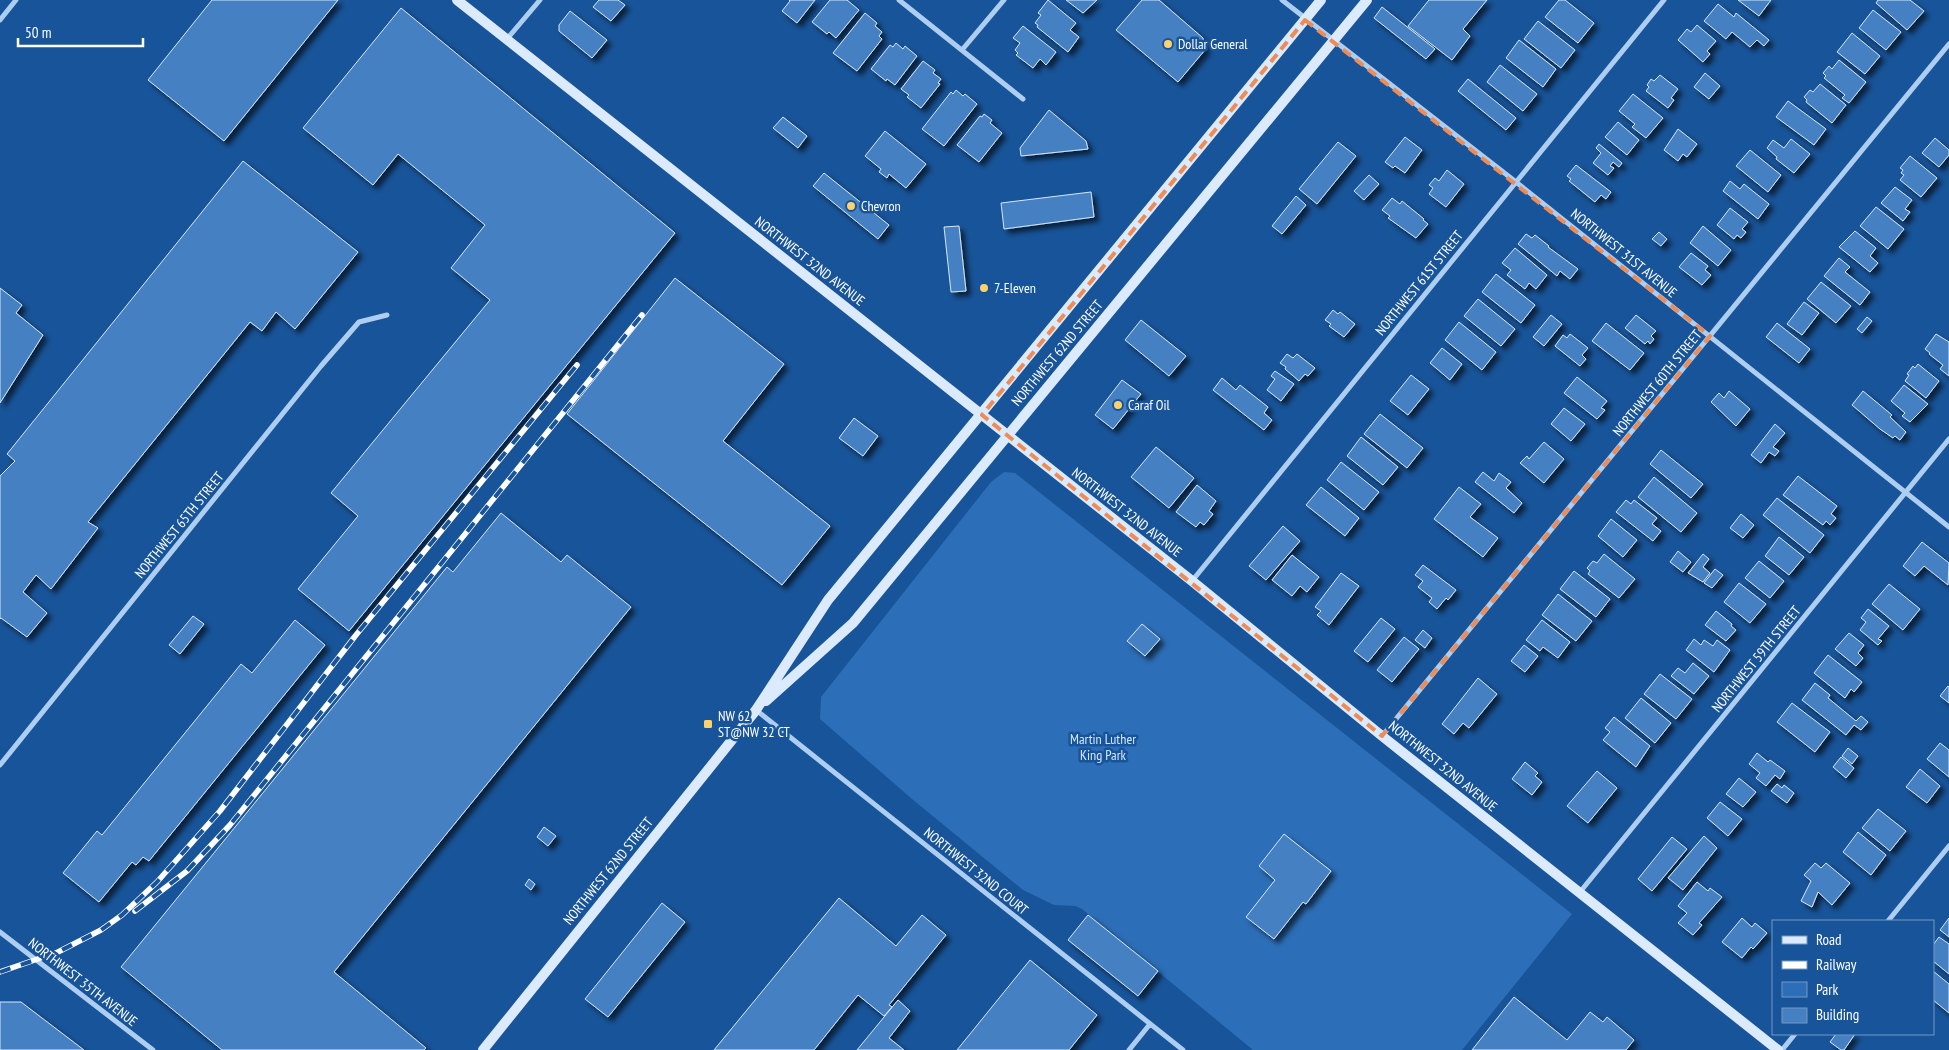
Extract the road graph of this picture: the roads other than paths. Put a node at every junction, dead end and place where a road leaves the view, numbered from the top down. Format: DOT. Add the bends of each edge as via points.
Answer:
graph roads {
  1 [pos="16,0"];
  2 [pos="457,0"];
  3 [pos="540,0"];
  4 [pos="899,0"];
  5 [pos="1004,0"];
  6 [pos="1282,0"];
  7 [pos="1322,0"];
  8 [pos="1367,0"];
  9 [pos="1664,0"];
  10 [pos="0,20"];
  11 [pos="1305,20"];
  12 [pos="507,39"];
  13 [pos="1333,41"];
  14 [pos="1949,44"];
  15 [pos="962,50"];
  16 [pos="1023,98"];
  17 [pos="1516,182"];
  18 [pos="387,315"];
  19 [pos="1710,336"];
  20 [pos="982,415"];
  21 [pos="1007,435"];
  22 [pos="1949,439"];
  23 [pos="1906,492"];
  24 [pos="1949,527"];
  25 [pos="1192,580"];
  26 [pos="756,710"];
  27 [pos="1382,736"];
  28 [pos="0,765"];
  29 [pos="1949,846"];
  30 [pos="1580,892"];
  31 [pos="1889,920"];
  32 [pos="0,932"];
  33 [pos="1150,1024"];
  34 [pos="1795,1035"];
  35 [pos="153,1050"];
  36 [pos="483,1050"];
  37 [pos="1129,1050"];
  38 [pos="1183,1050"];
  39 [pos="1778,1050"];
  40 [pos="1782,1050"];
  1 -- 10 [label="street"];
  2 -- 12 [label="main road, NORTHWEST 32ND AVENUE"];
  3 -- 12 [label="street"];
  4 -- 15 [label="street"];
  5 -- 15 [label="street"];
  6 -- 11 [label="street, NORTHWEST 31ST AVENUE"];
  7 -- 11 [label="main road, NORTHWEST 62ND STREET"];
  8 -- 13 [label="main road, NORTHWEST 62ND STREET"];
  9 -- 17 [label="street, NORTHWEST 61ST STREET"];
  11 -- 13 [label="street, NORTHWEST 31ST AVENUE"];
  11 -- 20 [label="main road, NORTHWEST 62ND STREET"];
  12 -- 20 [label="main road, NORTHWEST 32ND AVENUE"];
  13 -- 17 [label="street, NORTHWEST 31ST AVENUE"];
  13 -- 21 [label="main road, NORTHWEST 62ND STREET"];
  14 -- 19 [label="street, NORTHWEST 60TH STREET"];
  15 -- 16 [label="street"];
  17 -- 19 [label="street, NORTHWEST 31ST AVENUE"];
  17 -- 25 [label="street, NORTHWEST 61ST STREET"];
  18 -- 28 [label="street, NORTHWEST 65TH STREET" via="360,322 334,351"];
  19 -- 23 [label="street, NORTHWEST 31ST AVENUE"];
  19 -- 27 [label="street, NORTHWEST 60TH STREET"];
  20 -- 21 [label="main road, NORTHWEST 32ND AVENUE"];
  20 -- 26 [label="main road, NORTHWEST 62ND STREET" via="828,600"];
  21 -- 25 [label="main road, NORTHWEST 32ND AVENUE"];
  21 -- 26 [label="main road, NORTHWEST 62ND STREET" via="853,623"];
  22 -- 23 [label="street, NORTHWEST 59TH STREET"];
  23 -- 24 [label="street, NORTHWEST 31ST AVENUE"];
  23 -- 30 [label="street, NORTHWEST 59TH STREET"];
  25 -- 27 [label="main road, NORTHWEST 32ND AVENUE"];
  26 -- 33 [label="street, NORTHWEST 32ND COURT"];
  26 -- 36 [label="main road, NORTHWEST 62ND STREET"];
  27 -- 30 [label="main road, NORTHWEST 32ND AVENUE"];
  29 -- 31 [label="street"];
  30 -- 39 [label="main road, NORTHWEST 32ND AVENUE"];
  32 -- 35 [label="street, NORTHWEST 35TH AVENUE"];
  33 -- 37 [label="street"];
  33 -- 38 [label="street, NORTHWEST 32ND COURT"];
  34 -- 40 [label="street"];
}
